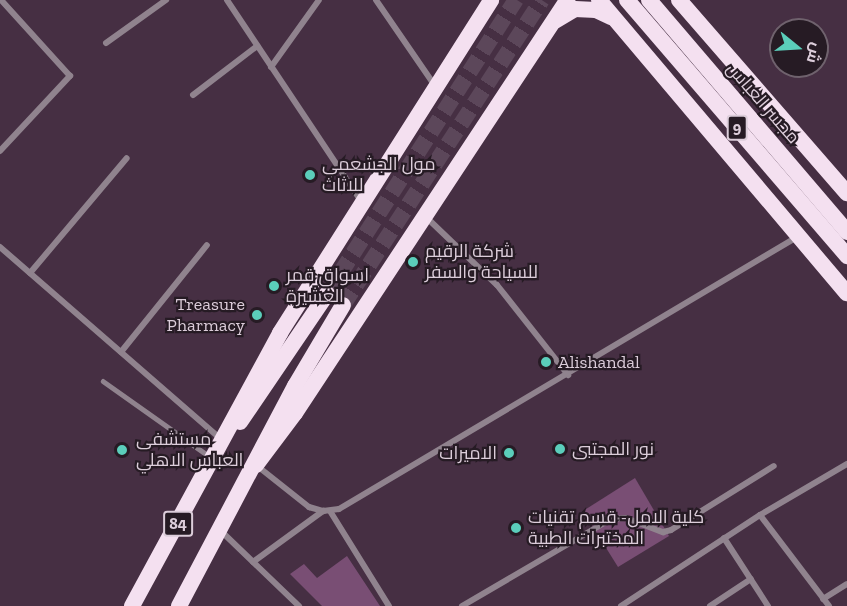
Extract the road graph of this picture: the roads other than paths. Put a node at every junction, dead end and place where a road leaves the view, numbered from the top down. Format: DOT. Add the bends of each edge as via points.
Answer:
graph roads {
  1 [pos="0,0"];
  2 [pos="166,0"];
  3 [pos="227,0"];
  4 [pos="319,0"];
  5 [pos="376,0"];
  6 [pos="491,0"];
  7 [pos="567,0"];
  8 [pos="599,0"];
  9 [pos="627,0"];
  10 [pos="649,0"];
  11 [pos="679,0"];
  12 [pos="618,21"];
  13 [pos="552,23"];
  14 [pos="106,43"];
  15 [pos="257,46"];
  16 [pos="271,67"];
  17 [pos="436,86"];
  18 [pos="193,95"];
  19 [pos="0,151"];
  20 [pos="127,158"];
  21 [pos="847,193"];
  22 [pos="362,202"];
  23 [pos="426,217"];
  24 [pos="847,232"];
  25 [pos="799,236"];
  26 [pos="207,245"];
  27 [pos="0,247"];
  28 [pos="847,256"];
  29 [pos="30,273"];
  30 [pos="847,293"];
  31 [pos="327,294"];
  32 [pos="343,305"];
  33 [pos="121,352"];
  34 [pos="568,375"];
  35 [pos="103,381"];
  36 [pos="224,442"];
  37 [pos="214,460"];
  38 [pos="847,464"];
  39 [pos="256,465"];
  40 [pos="774,466"];
  41 [pos="326,511"];
  42 [pos="760,515"];
  43 [pos="220,530"];
  44 [pos="724,538"];
  45 [pos="253,562"];
  46 [pos="751,579"];
  47 [pos="847,584"];
  48 [pos="823,598"];
  49 [pos="132,606"];
  50 [pos="179,606"];
  51 [pos="299,606"];
  52 [pos="388,606"];
  53 [pos="462,606"];
  54 [pos="621,606"];
  55 [pos="710,606"];
  56 [pos="768,606"];
  57 [pos="829,606"];
  1 -- 19 [label="street" via="70,76"];
  2 -- 14 [label="street"];
  3 -- 15 [label="street"];
  4 -- 16 [label="street"];
  5 -- 17 [label="street"];
  6 -- 17 [label="highway"];
  7 -- 13 [label="highway"];
  8 -- 12 [label="highway"];
  9 -- 28 [label="highway, مجسر العباس / 9"];
  10 -- 24 [label="highway, مجسر العباس / 9"];
  11 -- 21 [label="highway"];
  12 -- 13 [label="highway" via="604,12 586,9 567,12"];
  12 -- 25 [label="highway"];
  13 -- 23 [label="highway"];
  15 -- 16 [label="street"];
  15 -- 18 [label="street"];
  16 -- 22 [label="street"];
  17 -- 22 [label="highway"];
  20 -- 29 [label="street"];
  22 -- 36 [label="highway" via="279,333"];
  23 -- 34 [label="street" via="497,285"];
  23 -- 39 [label="highway"];
  25 -- 30 [label="highway"];
  25 -- 34 [label="street"];
  26 -- 33 [label="street"];
  27 -- 29 [label="street"];
  29 -- 33 [label="street"];
  31 -- 36 [label="highway, 84" via="276,373"];
  32 -- 39 [label="highway, 84" via="294,386"];
  33 -- 36 [label="street"];
  34 -- 41 [label="street" via="362,498"];
  35 -- 37 [label="lane"];
  36 -- 37 [label="highway, 84"];
  37 -- 49 [label="highway, 84"];
  38 -- 42 [label="street"];
  39 -- 41 [label="street" via="302,503"];
  39 -- 43 [label="highway, 84"];
  40 -- 53 [label="street" via="671,530 663,532 626,518 611,519"];
  41 -- 45 [label="street"];
  41 -- 52 [label="street"];
  42 -- 44 [label="street"];
  42 -- 48 [label="street"];
  43 -- 45 [label="street"];
  43 -- 50 [label="highway, 84"];
  44 -- 46 [label="street"];
  44 -- 54 [label="street"];
  45 -- 51 [label="street"];
  46 -- 55 [label="street"];
  46 -- 56 [label="street"];
  47 -- 48 [label="street"];
  48 -- 57 [label="street"];
}
